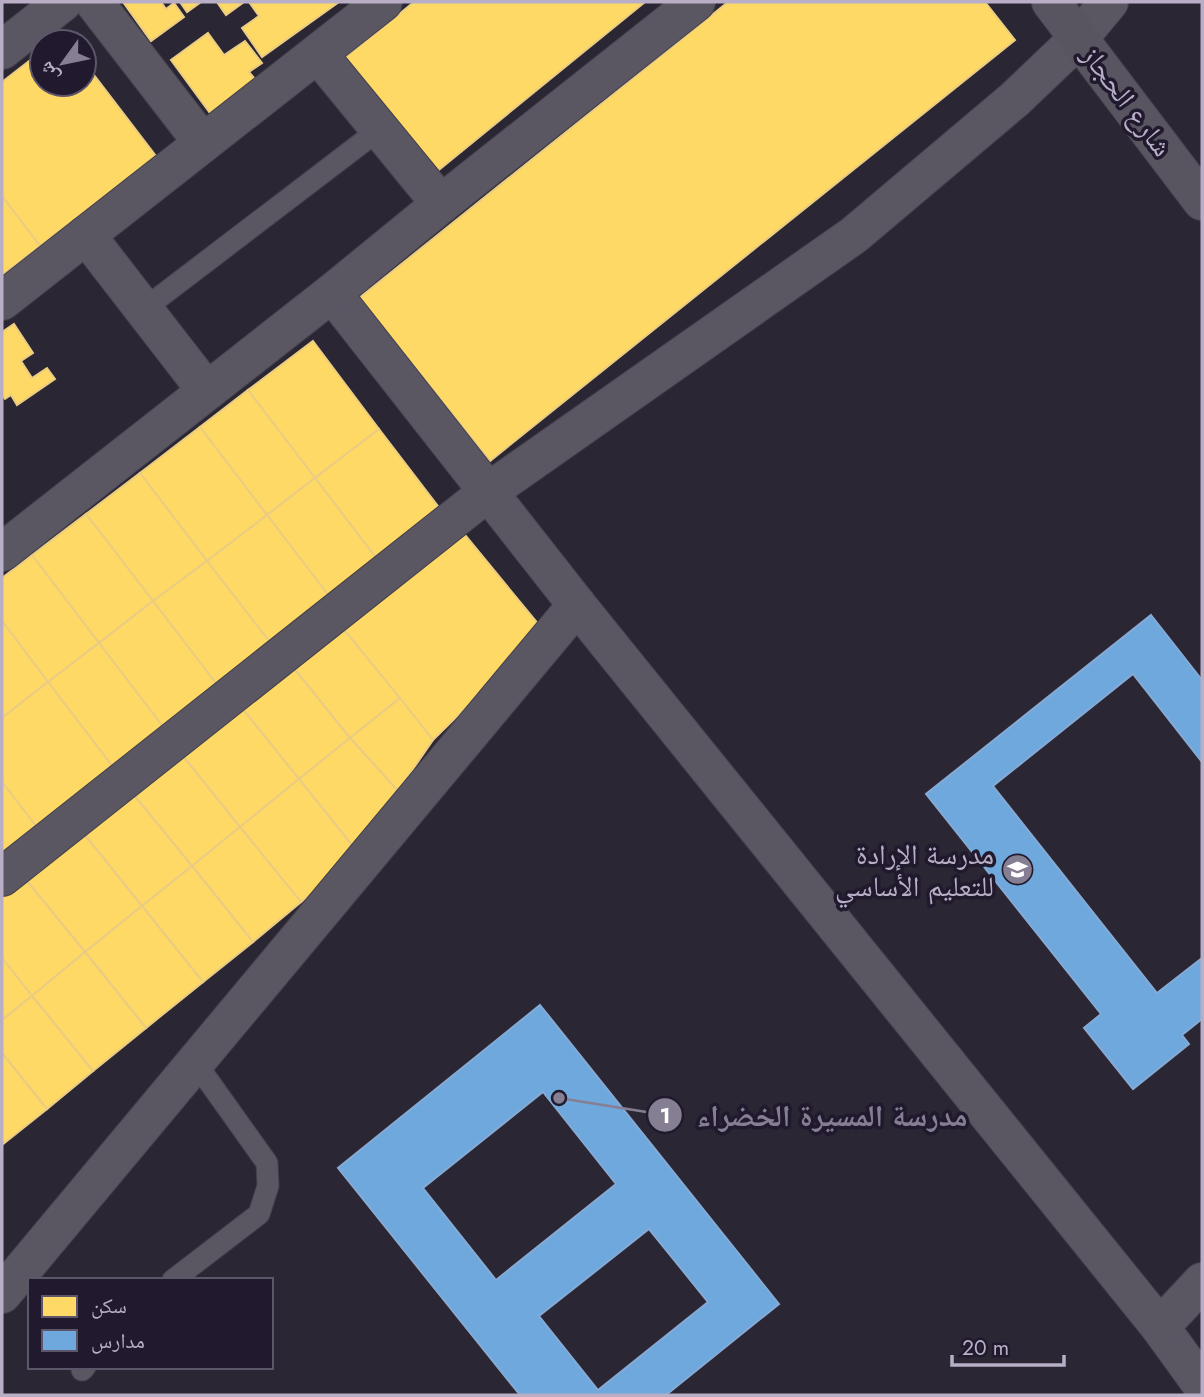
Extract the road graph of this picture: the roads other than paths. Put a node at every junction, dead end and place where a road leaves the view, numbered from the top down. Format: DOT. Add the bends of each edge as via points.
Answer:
graph roads {
  1 [pos="63,2"];
  2 [pos="94,2"];
  3 [pos="383,2"];
  4 [pos="696,2"];
  5 [pos="1051,2"];
  6 [pos="1109,2"];
  7 [pos="1079,38"];
  8 [pos="2,50"];
  9 [pos="318,54"];
  10 [pos="380,129"];
  11 [pos="203,144"];
  12 [pos="1202,201"];
  13 [pos="441,204"];
  14 [pos="86,235"];
  15 [pos="332,293"];
  16 [pos="2,300"];
  17 [pos="144,309"];
  18 [pos="206,390"];
  19 [pos="488,492"];
  20 [pos="2,552"];
  21 [pos="577,606"];
  22 [pos="2,877"];
  23 [pos="195,1062"];
  24 [pos="176,1278"];
  25 [pos="1202,1282"];
  26 [pos="2,1294"];
  27 [pos="1160,1327"];
  28 [pos="1202,1385"];
  1 -- 8 [label="street"];
  2 -- 11 [label="street"];
  3 -- 9 [label="street"];
  4 -- 13 [label="street"];
  5 -- 7 [label="main road, شارع الحجاز"];
  6 -- 7 [label="street"];
  7 -- 12 [label="main road, شارع الحجاز"];
  7 -- 19 [label="street" via="1015,99 854,235"];
  9 -- 10 [label="street"];
  9 -- 11 [label="street"];
  10 -- 13 [label="street"];
  10 -- 17 [label="lane"];
  11 -- 14 [label="street"];
  13 -- 15 [label="street"];
  14 -- 16 [label="street"];
  14 -- 17 [label="street"];
  15 -- 18 [label="street"];
  15 -- 19 [label="street"];
  17 -- 18 [label="street"];
  18 -- 20 [label="street"];
  19 -- 21 [label="street"];
  19 -- 22 [label="street"];
  21 -- 23 [label="street"];
  21 -- 27 [label="street"];
  23 -- 24 [label="lane" via="267,1163 268,1186 259,1214"];
  23 -- 26 [label="street"];
  25 -- 27 [label="street"];
  27 -- 28 [label="street"];
}
